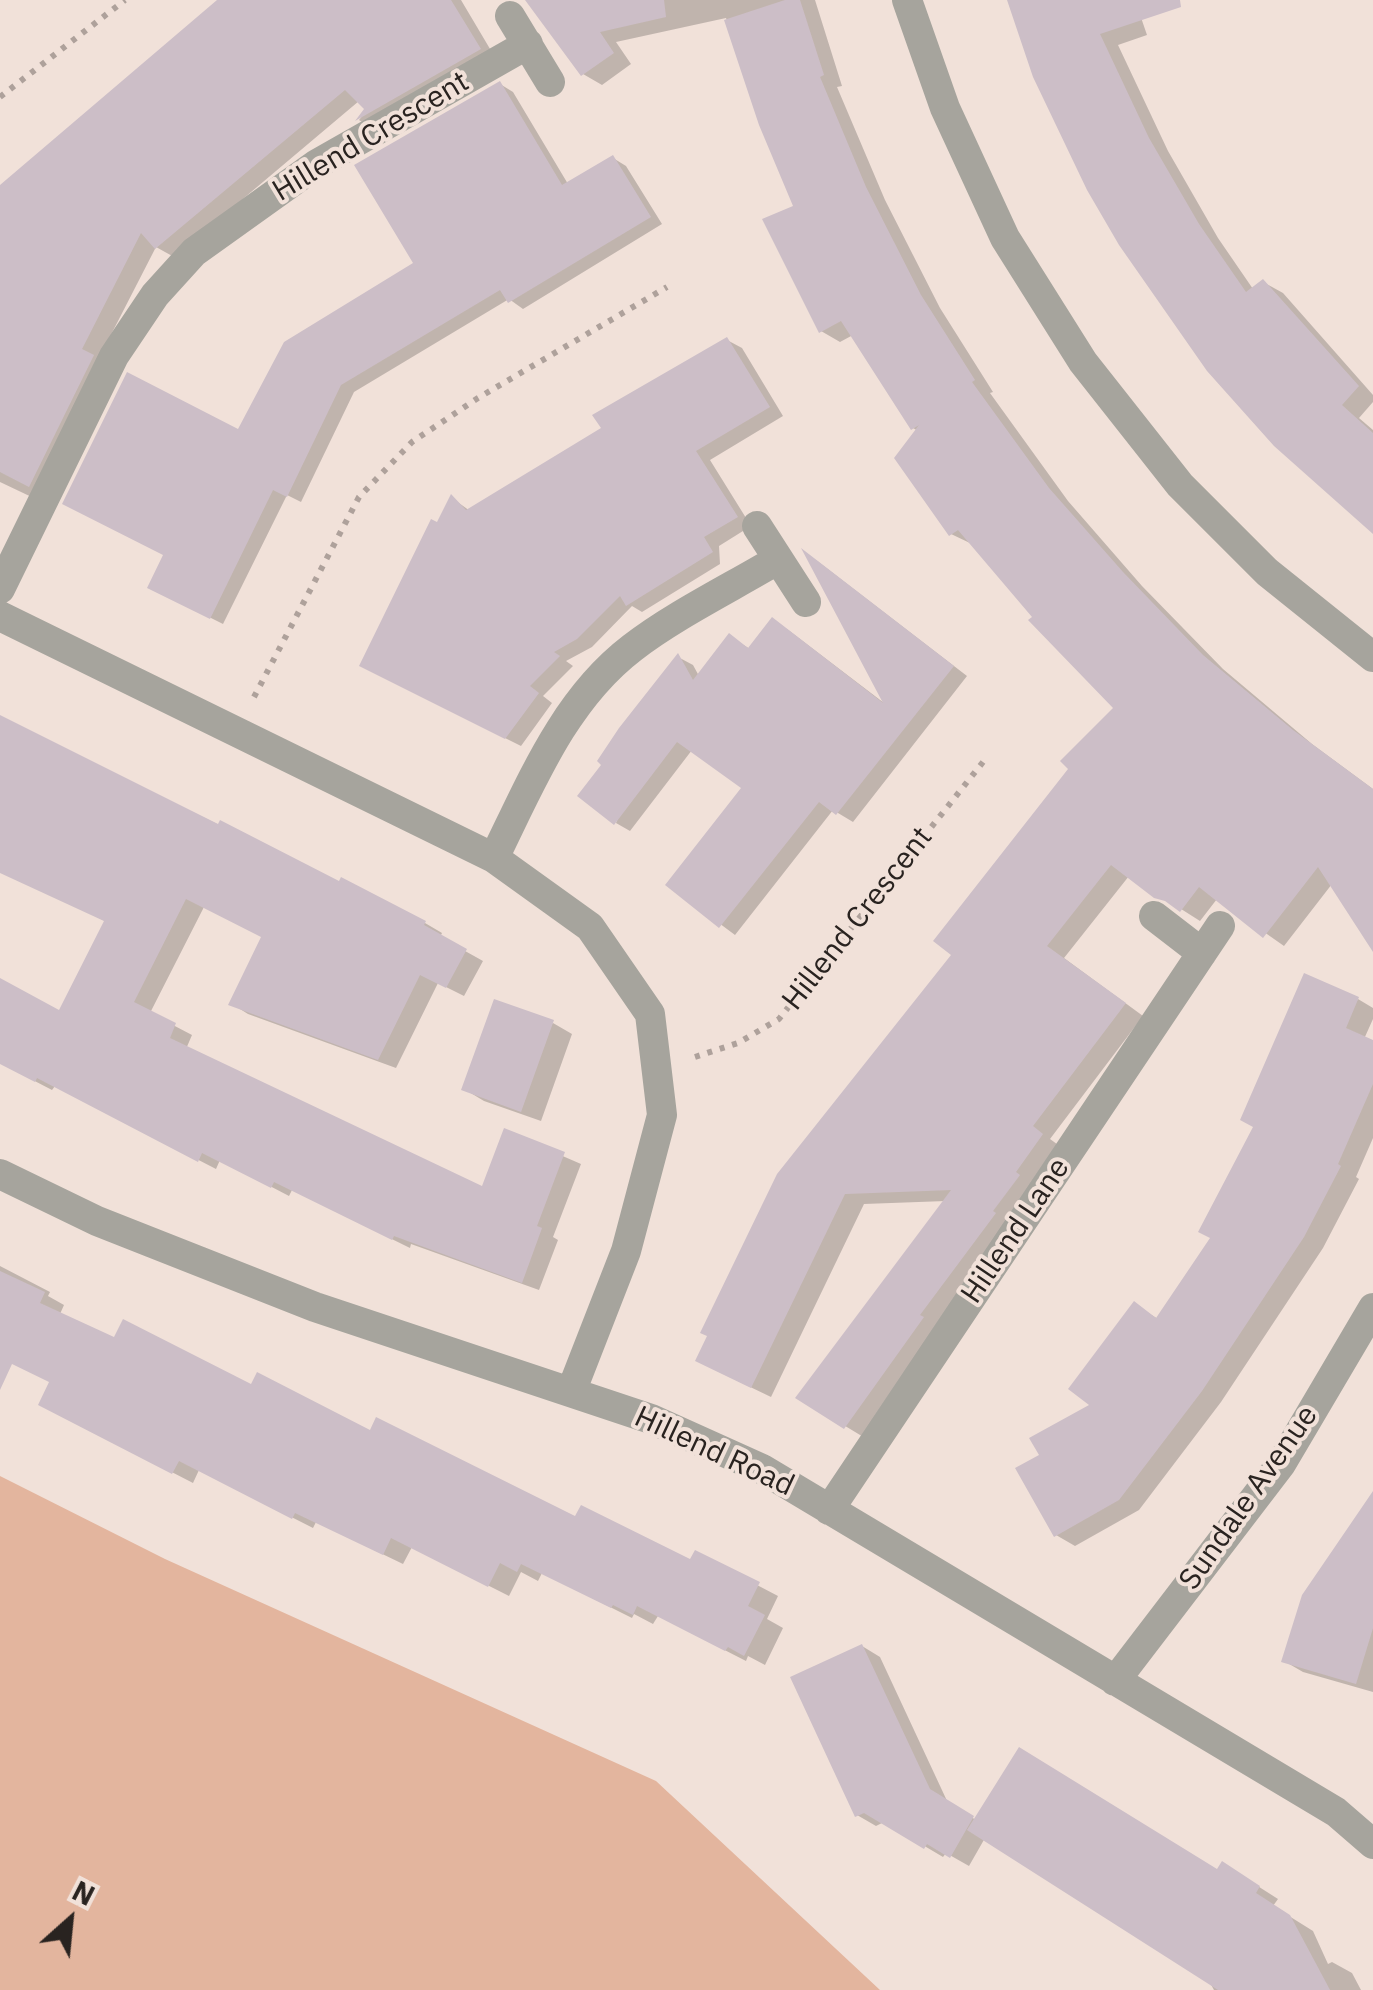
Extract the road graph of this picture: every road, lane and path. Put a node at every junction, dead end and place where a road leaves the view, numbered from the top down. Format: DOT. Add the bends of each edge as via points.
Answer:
graph roads {
  1 [pos="125,0"];
  2 [pos="907,0"];
  3 [pos="510,16"];
  4 [pos="528,44"];
  5 [pos="550,82"];
  6 [pos="0,97"];
  7 [pos="667,286"];
  8 [pos="757,526"];
  9 [pos="777,560"];
  10 [pos="0,589"];
  11 [pos="806,602"];
  12 [pos="0,616"];
  13 [pos="1373,657"];
  14 [pos="236,734"];
  15 [pos="983,762"];
  16 [pos="494,858"];
  17 [pos="1154,916"];
  18 [pos="1220,926"];
  19 [pos="1202,953"];
  20 [pos="655,1066"];
  21 [pos="0,1174"];
  22 [pos="1373,1308"];
  23 [pos="572,1392"];
  24 [pos="829,1510"];
  25 [pos="1115,1681"];
  26 [pos="1373,1844"];
  1 -- 6 [label="path"];
  2 -- 13 [label="street" via="945,108 1005,238 1083,362 1180,485 1268,572"];
  3 -- 4 [label="street"];
  4 -- 5 [label="street"];
  4 -- 10 [label="street, Hillend Crescent" via="316,164 194,252 155,294 114,356"];
  7 -- 14 [label="path" via="412,442 360,497"];
  8 -- 9 [label="street"];
  9 -- 11 [label="street"];
  9 -- 16 [label="street" via="632,648 594,686 557,732"];
  12 -- 14 [label="street"];
  14 -- 16 [label="street"];
  15 -- 20 [label="path, Hillend Crescent" via="779,1019 738,1043"];
  16 -- 20 [label="street" via="590,927 650,1014"];
  17 -- 19 [label="street"];
  18 -- 19 [label="street, Hillend Lane"];
  19 -- 24 [label="street, Hillend Lane"];
  20 -- 23 [label="street" via="662,1116 626,1251"];
  21 -- 23 [label="street, Hillend Road" via="96,1221 316,1307"];
  22 -- 25 [label="street, Sundale Avenue" via="1280,1464"];
  23 -- 24 [label="street, Hillend Road" via="762,1469"];
  24 -- 25 [label="street, Hillend Road"];
  25 -- 26 [label="street, Hillend Road" via="1336,1812"];
}
